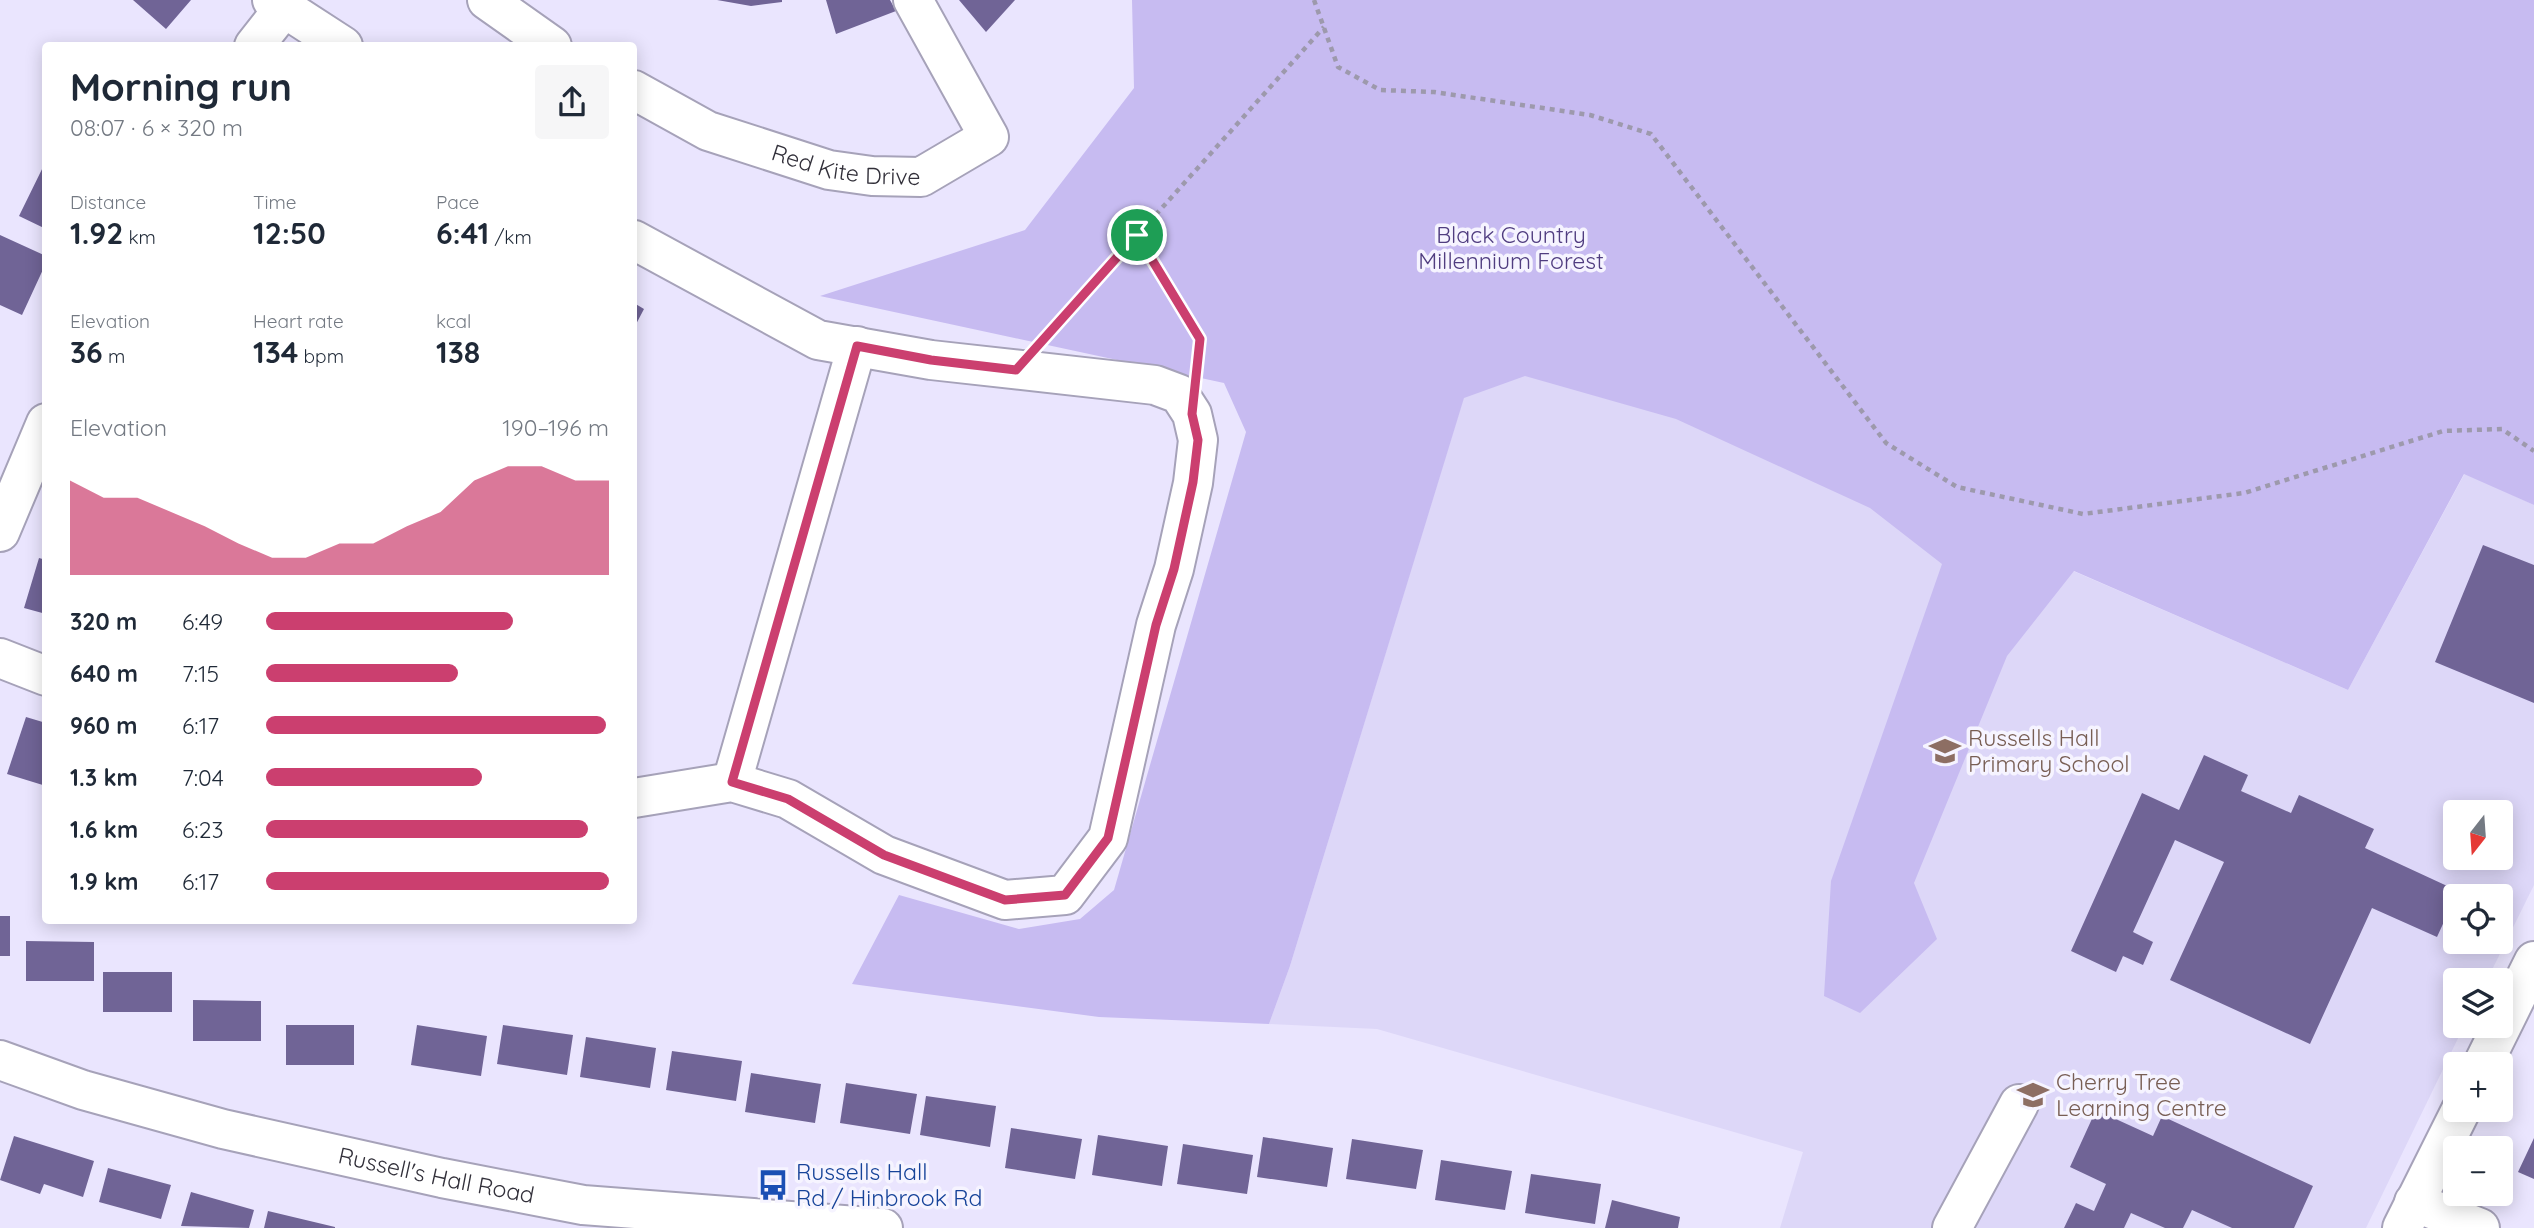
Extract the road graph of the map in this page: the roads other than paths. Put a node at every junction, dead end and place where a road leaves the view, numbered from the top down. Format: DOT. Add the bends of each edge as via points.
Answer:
graph roads {
  1 [pos="487,0"];
  2 [pos="913,0"];
  3 [pos="278,4"];
  4 [pos="256,42"];
  5 [pos="337,42"];
  6 [pos="546,42"];
  7 [pos="637,92"];
  8 [pos="637,242"];
  9 [pos="857,346"];
  10 [pos="42,432"];
  11 [pos="0,532"];
  12 [pos="0,658"];
  13 [pos="42,674"];
  14 [pos="732,782"];
  15 [pos="637,798"];
  16 [pos="2534,961"];
  17 [pos="2489,1052"];
  18 [pos="0,1060"];
  19 [pos="2019,1104"];
  20 [pos="2454,1122"];
  21 [pos="2408,1215"];
  22 [pos="582,1216"];
  23 [pos="883,1228"];
  24 [pos="1952,1228"];
  25 [pos="2480,1228"];
  1 -- 6 [label="street"];
  2 -- 7 [label="street, Red Kite Drive" via="989,137 921,177 828,170 708,131"];
  3 -- 4 [label="street"];
  3 -- 5 [label="street"];
  8 -- 9 [label="street" via="818,340"];
  9 -- 14 [label="street"];
  9 -- 14 [label="street" via="931,360 1156,385 1179,394 1192,414 1198,440 1193,482 1108,838 1065,895 1005,900 884,855 788,799"];
  10 -- 11 [label="street"];
  12 -- 13 [label="street"];
  14 -- 15 [label="street"];
  16 -- 17 [label="street"];
  18 -- 22 [label="street, Russell's Hall Road" via="83,1090 223,1129 442,1178"];
  19 -- 24 [label="street"];
  20 -- 21 [label="street"];
  21 -- 25 [label="street"];
  22 -- 23 [label="street, Russell's Hall Road"];
}
